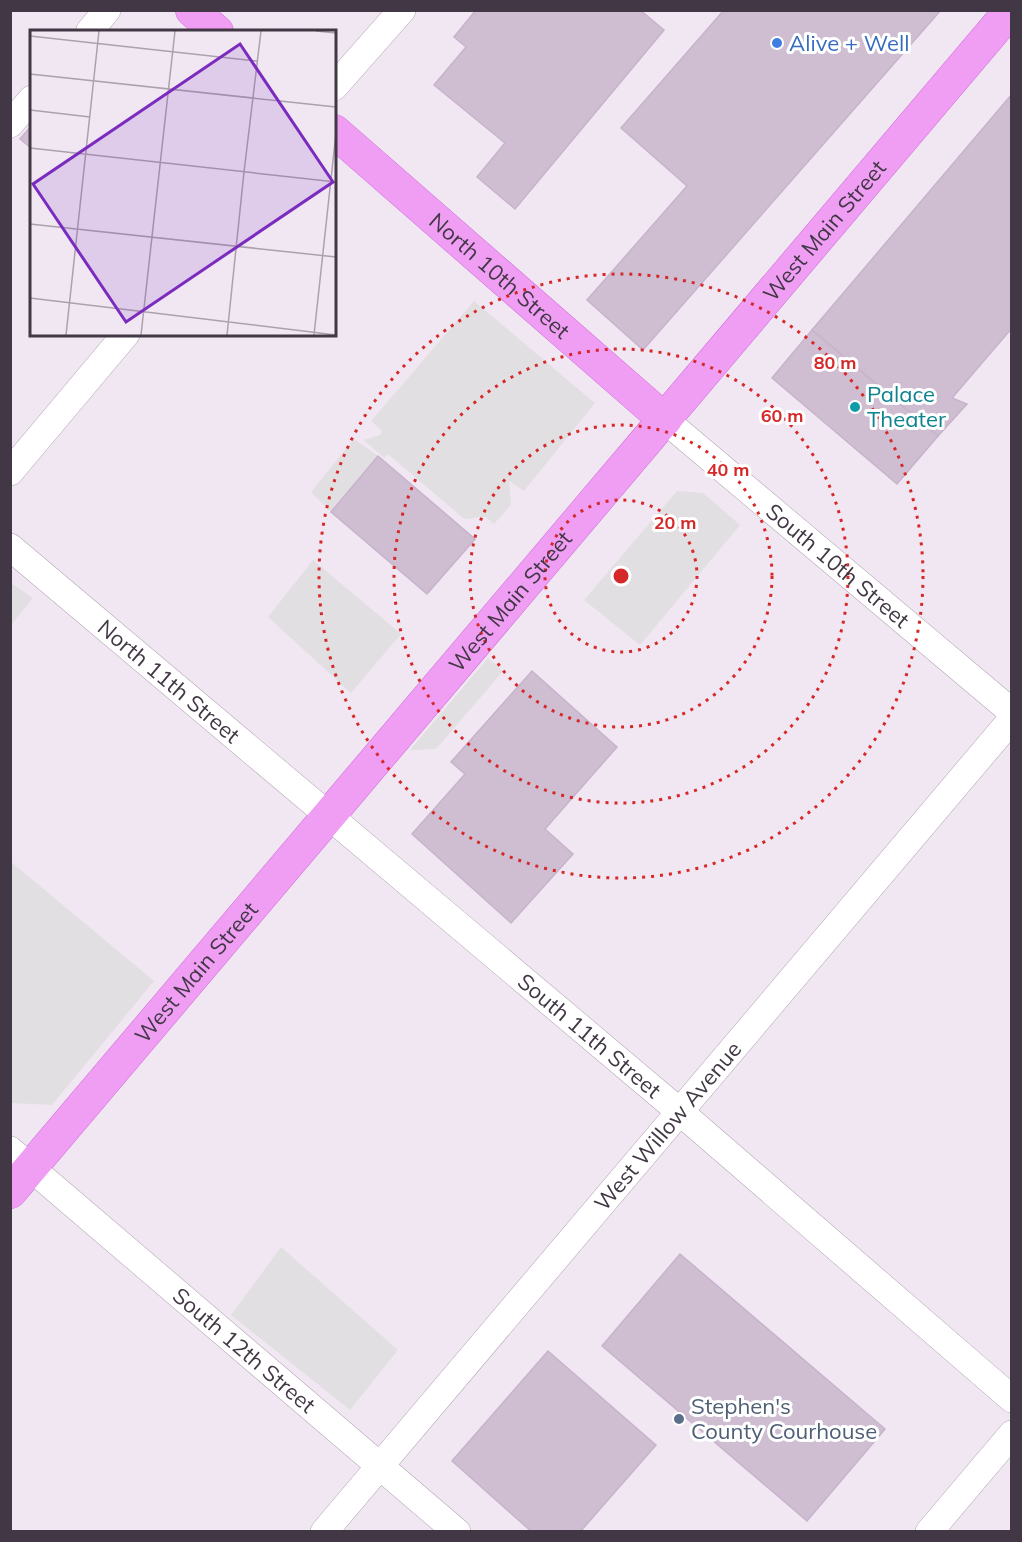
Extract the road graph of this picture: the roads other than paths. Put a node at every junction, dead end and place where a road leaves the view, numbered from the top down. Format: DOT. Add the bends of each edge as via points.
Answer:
graph roads {
  1 [pos="107,10"];
  2 [pos="192,10"];
  3 [pos="402,10"];
  4 [pos="1011,10"];
  5 [pos="91,30"];
  6 [pos="215,30"];
  7 [pos="336,85"];
  8 [pos="30,101"];
  9 [pos="10,124"];
  10 [pos="336,133"];
  11 [pos="124,336"];
  12 [pos="665,420"];
  13 [pos="10,472"];
  14 [pos="10,547"];
  15 [pos="1011,712"];
  16 [pos="1011,719"];
  17 [pos="328,815"];
  18 [pos="679,1111"];
  19 [pos="21,1159"];
  20 [pos="10,1192"];
  21 [pos="1011,1399"];
  22 [pos="1011,1434"];
  23 [pos="380,1464"];
  24 [pos="324,1532"];
  25 [pos="457,1532"];
  26 [pos="929,1532"];
  1 -- 5 [label="street"];
  2 -- 6 [label="main road"];
  3 -- 7 [label="street"];
  4 -- 12 [label="main road, West Main Street"];
  8 -- 9 [label="street"];
  10 -- 12 [label="main road, North 10th Street"];
  11 -- 13 [label="street"];
  12 -- 15 [label="street, South 10th Street"];
  12 -- 17 [label="main road, West Main Street"];
  14 -- 17 [label="street, North 11th Street"];
  16 -- 18 [label="street, West Willow Avenue"];
  17 -- 18 [label="street, South 11th Street"];
  17 -- 19 [label="main road, West Main Street"];
  18 -- 21 [label="street, South 11th Street"];
  18 -- 23 [label="street, West Willow Avenue"];
  19 -- 20 [label="main road, West Main Street"];
  19 -- 23 [label="street, South 12th Street"];
  22 -- 26 [label="street"];
  23 -- 24 [label="street, West Willow Avenue"];
  23 -- 25 [label="street, South 12th Street"];
}
